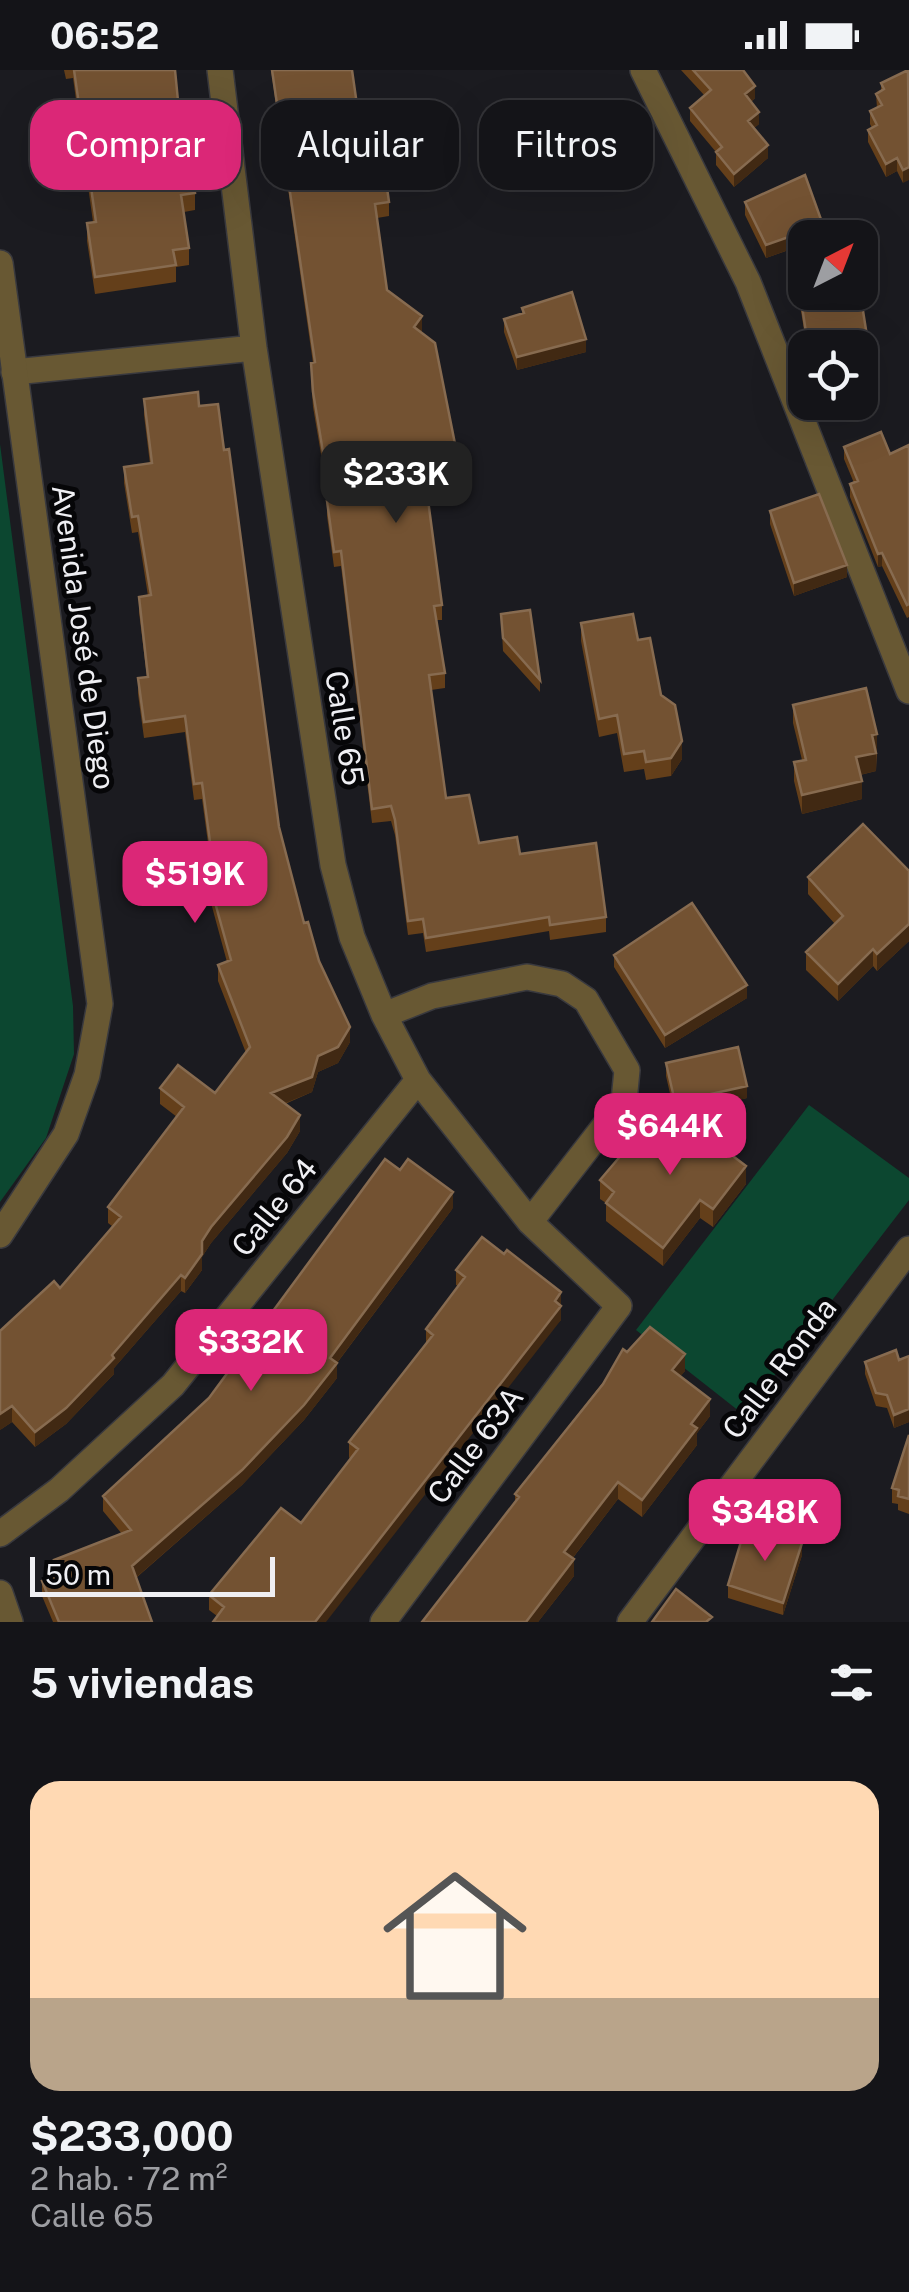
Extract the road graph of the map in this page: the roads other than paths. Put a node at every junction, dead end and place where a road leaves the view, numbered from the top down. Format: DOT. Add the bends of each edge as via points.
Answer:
graph roads {
  1 [pos="220,70"];
  2 [pos="644,70"];
  3 [pos="0,263"];
  4 [pos="254,348"];
  5 [pos="14,372"];
  6 [pos="909,691"];
  7 [pos="384,1015"];
  8 [pos="418,1080"];
  9 [pos="530,1222"];
  10 [pos="0,1235"];
  11 [pos="909,1250"];
  12 [pos="619,1306"];
  13 [pos="0,1534"];
  14 [pos="0,1593"];
  15 [pos="10,1622"];
  16 [pos="382,1622"];
  17 [pos="630,1622"];
  1 -- 4 [label="street, Calle 65"];
  2 -- 6 [label="street" via="748,282"];
  3 -- 5 [label="street, Avenida José de Diego"];
  4 -- 5 [label="street"];
  4 -- 7 [label="street, Calle 65" via="333,865 352,937"];
  5 -- 10 [label="street, Avenida José de Diego" via="100,1004 87,1075 66,1134"];
  7 -- 8 [label="street, Calle 65"];
  7 -- 9 [label="street" via="432,996 527,977 562,984 586,1000 626,1070 624,1101"];
  8 -- 9 [label="street, Calle 65"];
  8 -- 13 [label="street, Calle 64" via="173,1385 59,1490"];
  9 -- 12 [label="street, Calle 65"];
  11 -- 17 [label="street, Calle Ronda"];
  12 -- 16 [label="street, Calle 63A"];
  14 -- 15 [label="street"];
}
